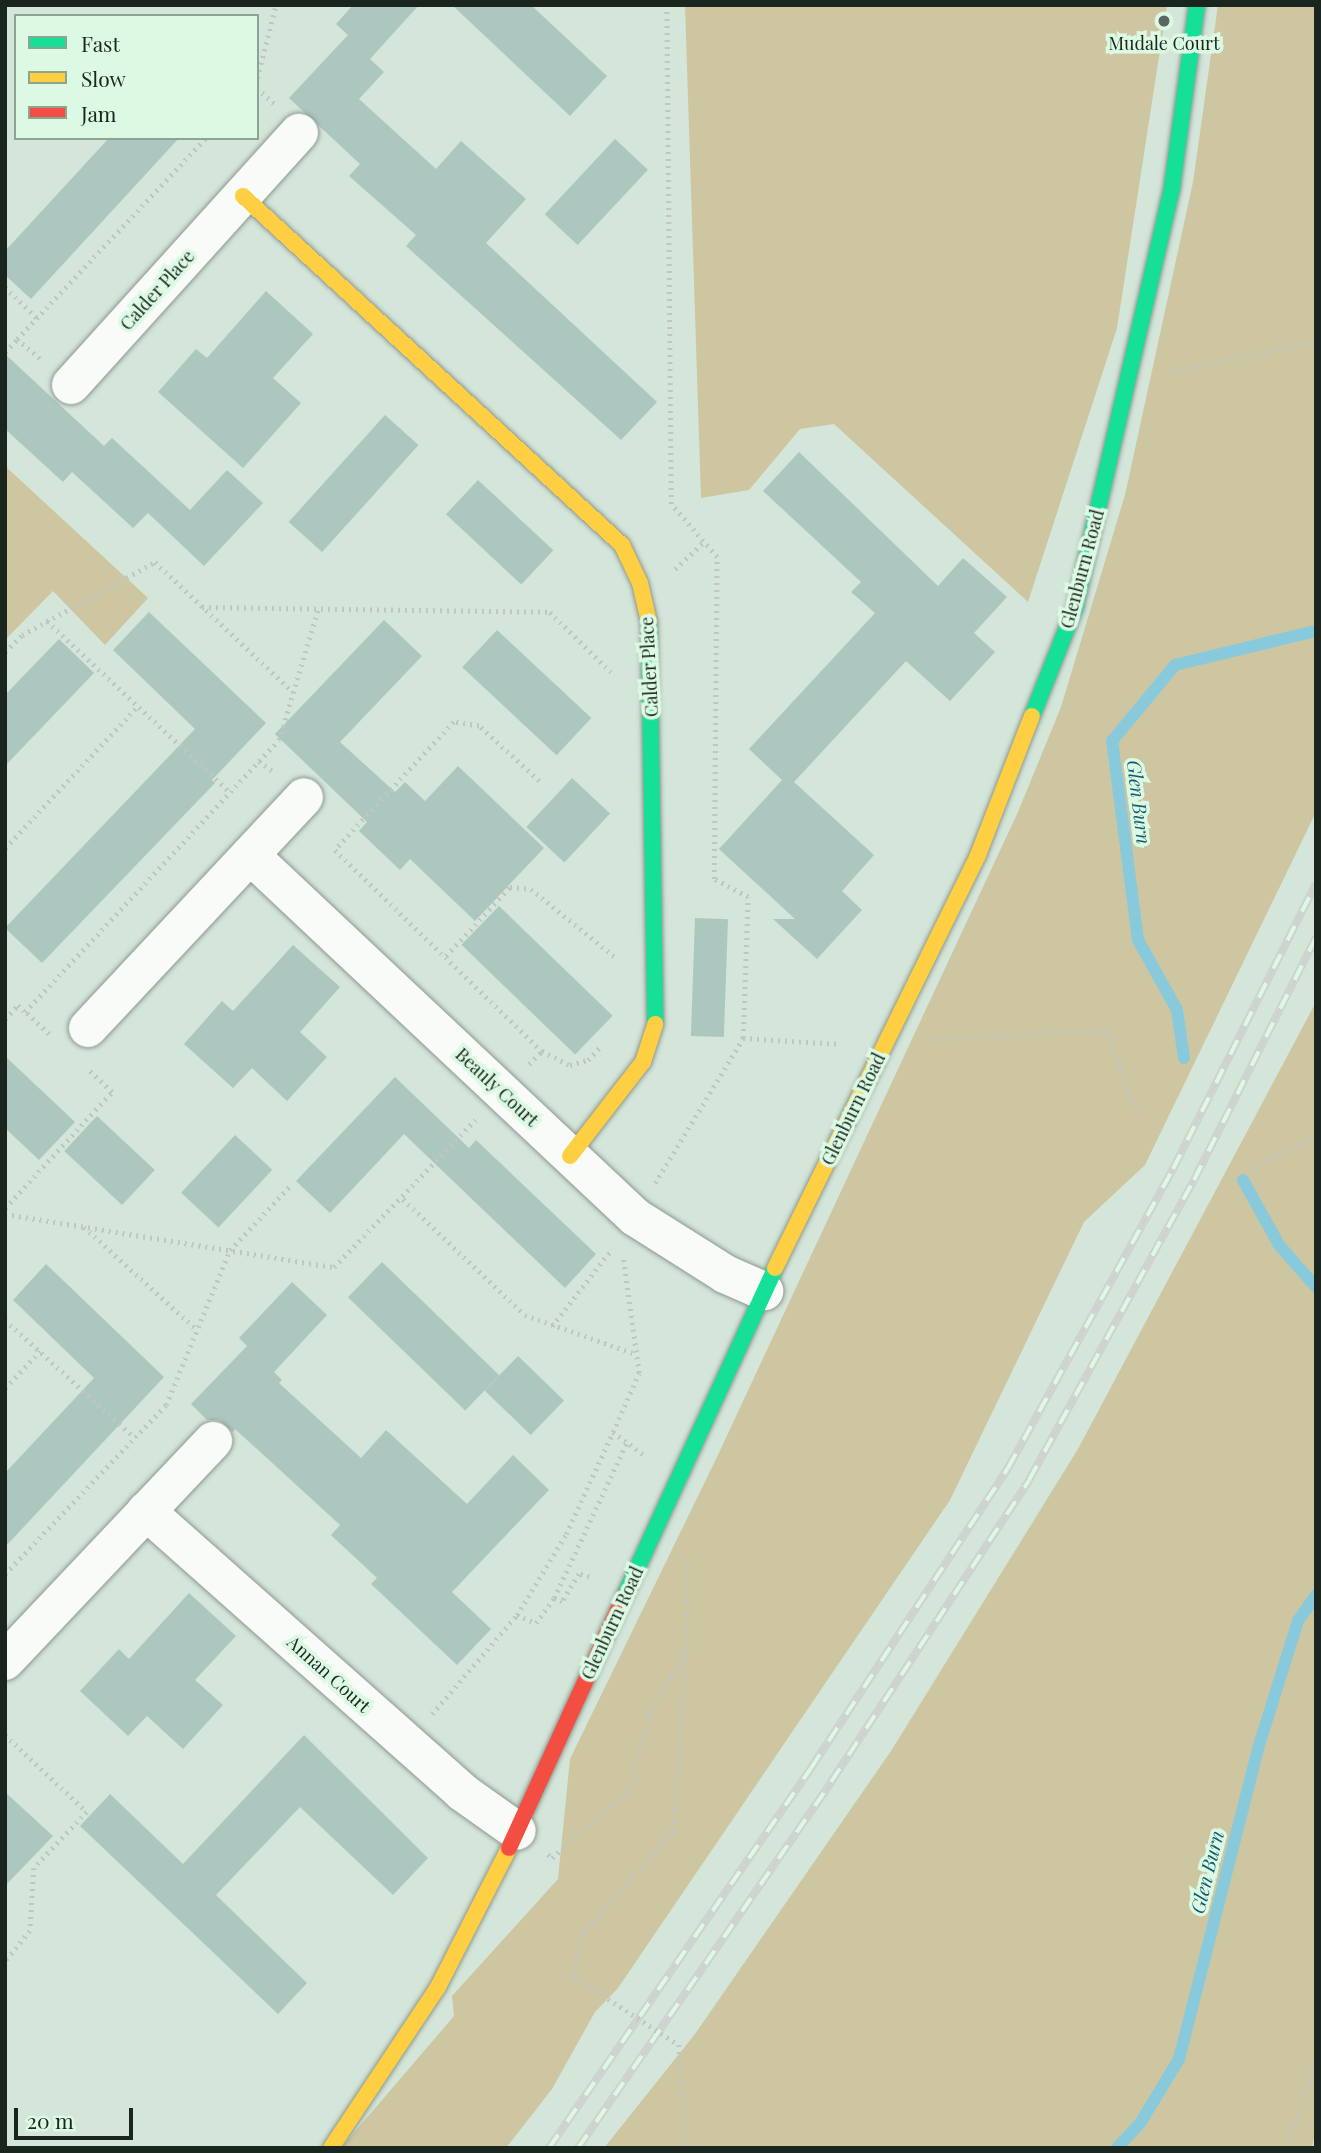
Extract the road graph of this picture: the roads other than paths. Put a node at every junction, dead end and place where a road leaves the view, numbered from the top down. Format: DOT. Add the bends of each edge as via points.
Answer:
graph roads {
  1 [pos="1198,5"];
  2 [pos="299,133"];
  3 [pos="243,196"];
  4 [pos="71,384"];
  5 [pos="304,797"];
  6 [pos="250,855"];
  7 [pos="88,1028"];
  8 [pos="570,1156"];
  9 [pos="764,1291"];
  10 [pos="213,1441"];
  11 [pos="146,1511"];
  12 [pos="5,1661"];
  13 [pos="517,1831"];
  14 [pos="331,2148"];
  1 -- 9 [label="street, Glenburn Road" via="1171,187 1131,380 1075,608 978,855"];
  2 -- 3 [label="street, Calder Place"];
  3 -- 4 [label="street, Calder Place"];
  3 -- 8 [label="street, Calder Place" via="622,545 640,583 649,623 655,1029 643,1062"];
  5 -- 6 [label="street"];
  6 -- 7 [label="street"];
  6 -- 8 [label="street, Beauly Court"];
  8 -- 9 [label="street, Beauly Court" via="635,1217 726,1274"];
  9 -- 13 [label="street, Glenburn Road"];
  10 -- 11 [label="street"];
  11 -- 12 [label="street"];
  11 -- 13 [label="street, Annan Court" via="462,1792"];
  13 -- 14 [label="street, Glenburn Road" via="438,1987"];
}
